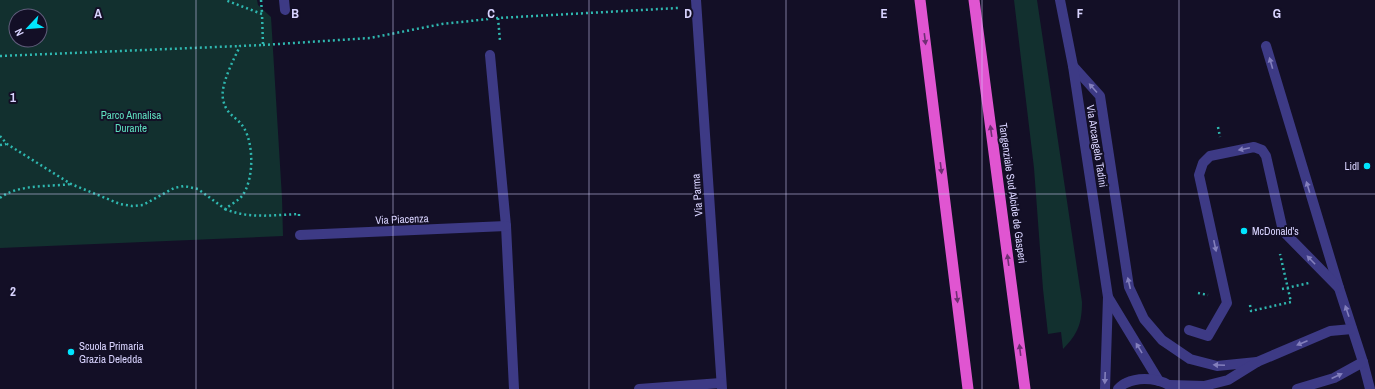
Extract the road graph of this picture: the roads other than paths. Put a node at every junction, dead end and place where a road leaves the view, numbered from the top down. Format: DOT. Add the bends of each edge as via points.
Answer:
graph roads {
  1 [pos="284,0"];
  2 [pos="920,0"];
  3 [pos="974,0"];
  4 [pos="1060,0"];
  5 [pos="696,4"];
  6 [pos="285,10"];
  7 [pos="1266,46"];
  8 [pos="490,56"];
  9 [pos="1073,66"];
  10 [pos="506,226"];
  11 [pos="300,235"];
  12 [pos="1339,288"];
  13 [pos="1108,297"];
  14 [pos="1352,329"];
  15 [pos="1189,330"];
  16 [pos="1258,362"];
  17 [pos="1363,362"];
  18 [pos="1159,381"];
  19 [pos="722,386"];
  20 [pos="1172,387"];
  21 [pos="1306,387"];
  22 [pos="514,389"];
  23 [pos="639,389"];
  24 [pos="968,389"];
  25 [pos="1025,389"];
  26 [pos="1104,389"];
  27 [pos="1118,389"];
  28 [pos="1297,389"];
  29 [pos="1370,389"];
  1 -- 6 [label="street"];
  2 -- 24 [label="highway, one-way"];
  25 -- 3 [label="highway, Tangenziale Sud Alcide de Gasperi, one-way"];
  4 -- 9 [label="street, Via Arcangelo Tadini"];
  5 -- 19 [label="street, Via Parma"];
  12 -- 7 [label="street, one-way"];
  8 -- 10 [label="street"];
  9 -- 13 [label="street, Via Arcangelo Tadini"];
  16 -- 9 [label="street, one-way" via="1217,366 1190,359 1162,340 1144,319 1130,286 1100,96"];
  10 -- 11 [label="street, Via Piacenza"];
  10 -- 22 [label="street"];
  14 -- 12 [label="street, one-way"];
  12 -- 15 [label="street, one-way" via="1283,231 1266,156 1262,150 1254,147 1210,156 1203,163 1199,175 1228,303 1208,336"];
  18 -- 13 [label="street, Via Arcangelo Tadini, one-way"];
  13 -- 26 [label="street, Via Arcangelo Tadini, one-way"];
  14 -- 16 [label="street, one-way" via="1330,331"];
  14 -- 17 [label="street"];
  16 -- 20 [label="street" via="1228,380 1204,386"];
  21 -- 17 [label="street, one-way" via="1334,378"];
  17 -- 29 [label="street"];
  18 -- 20 [label="street"];
  18 -- 27 [label="street" via="1144,378 1126,383"];
  19 -- 23 [label="street"];
  21 -- 28 [label="street"];
}
